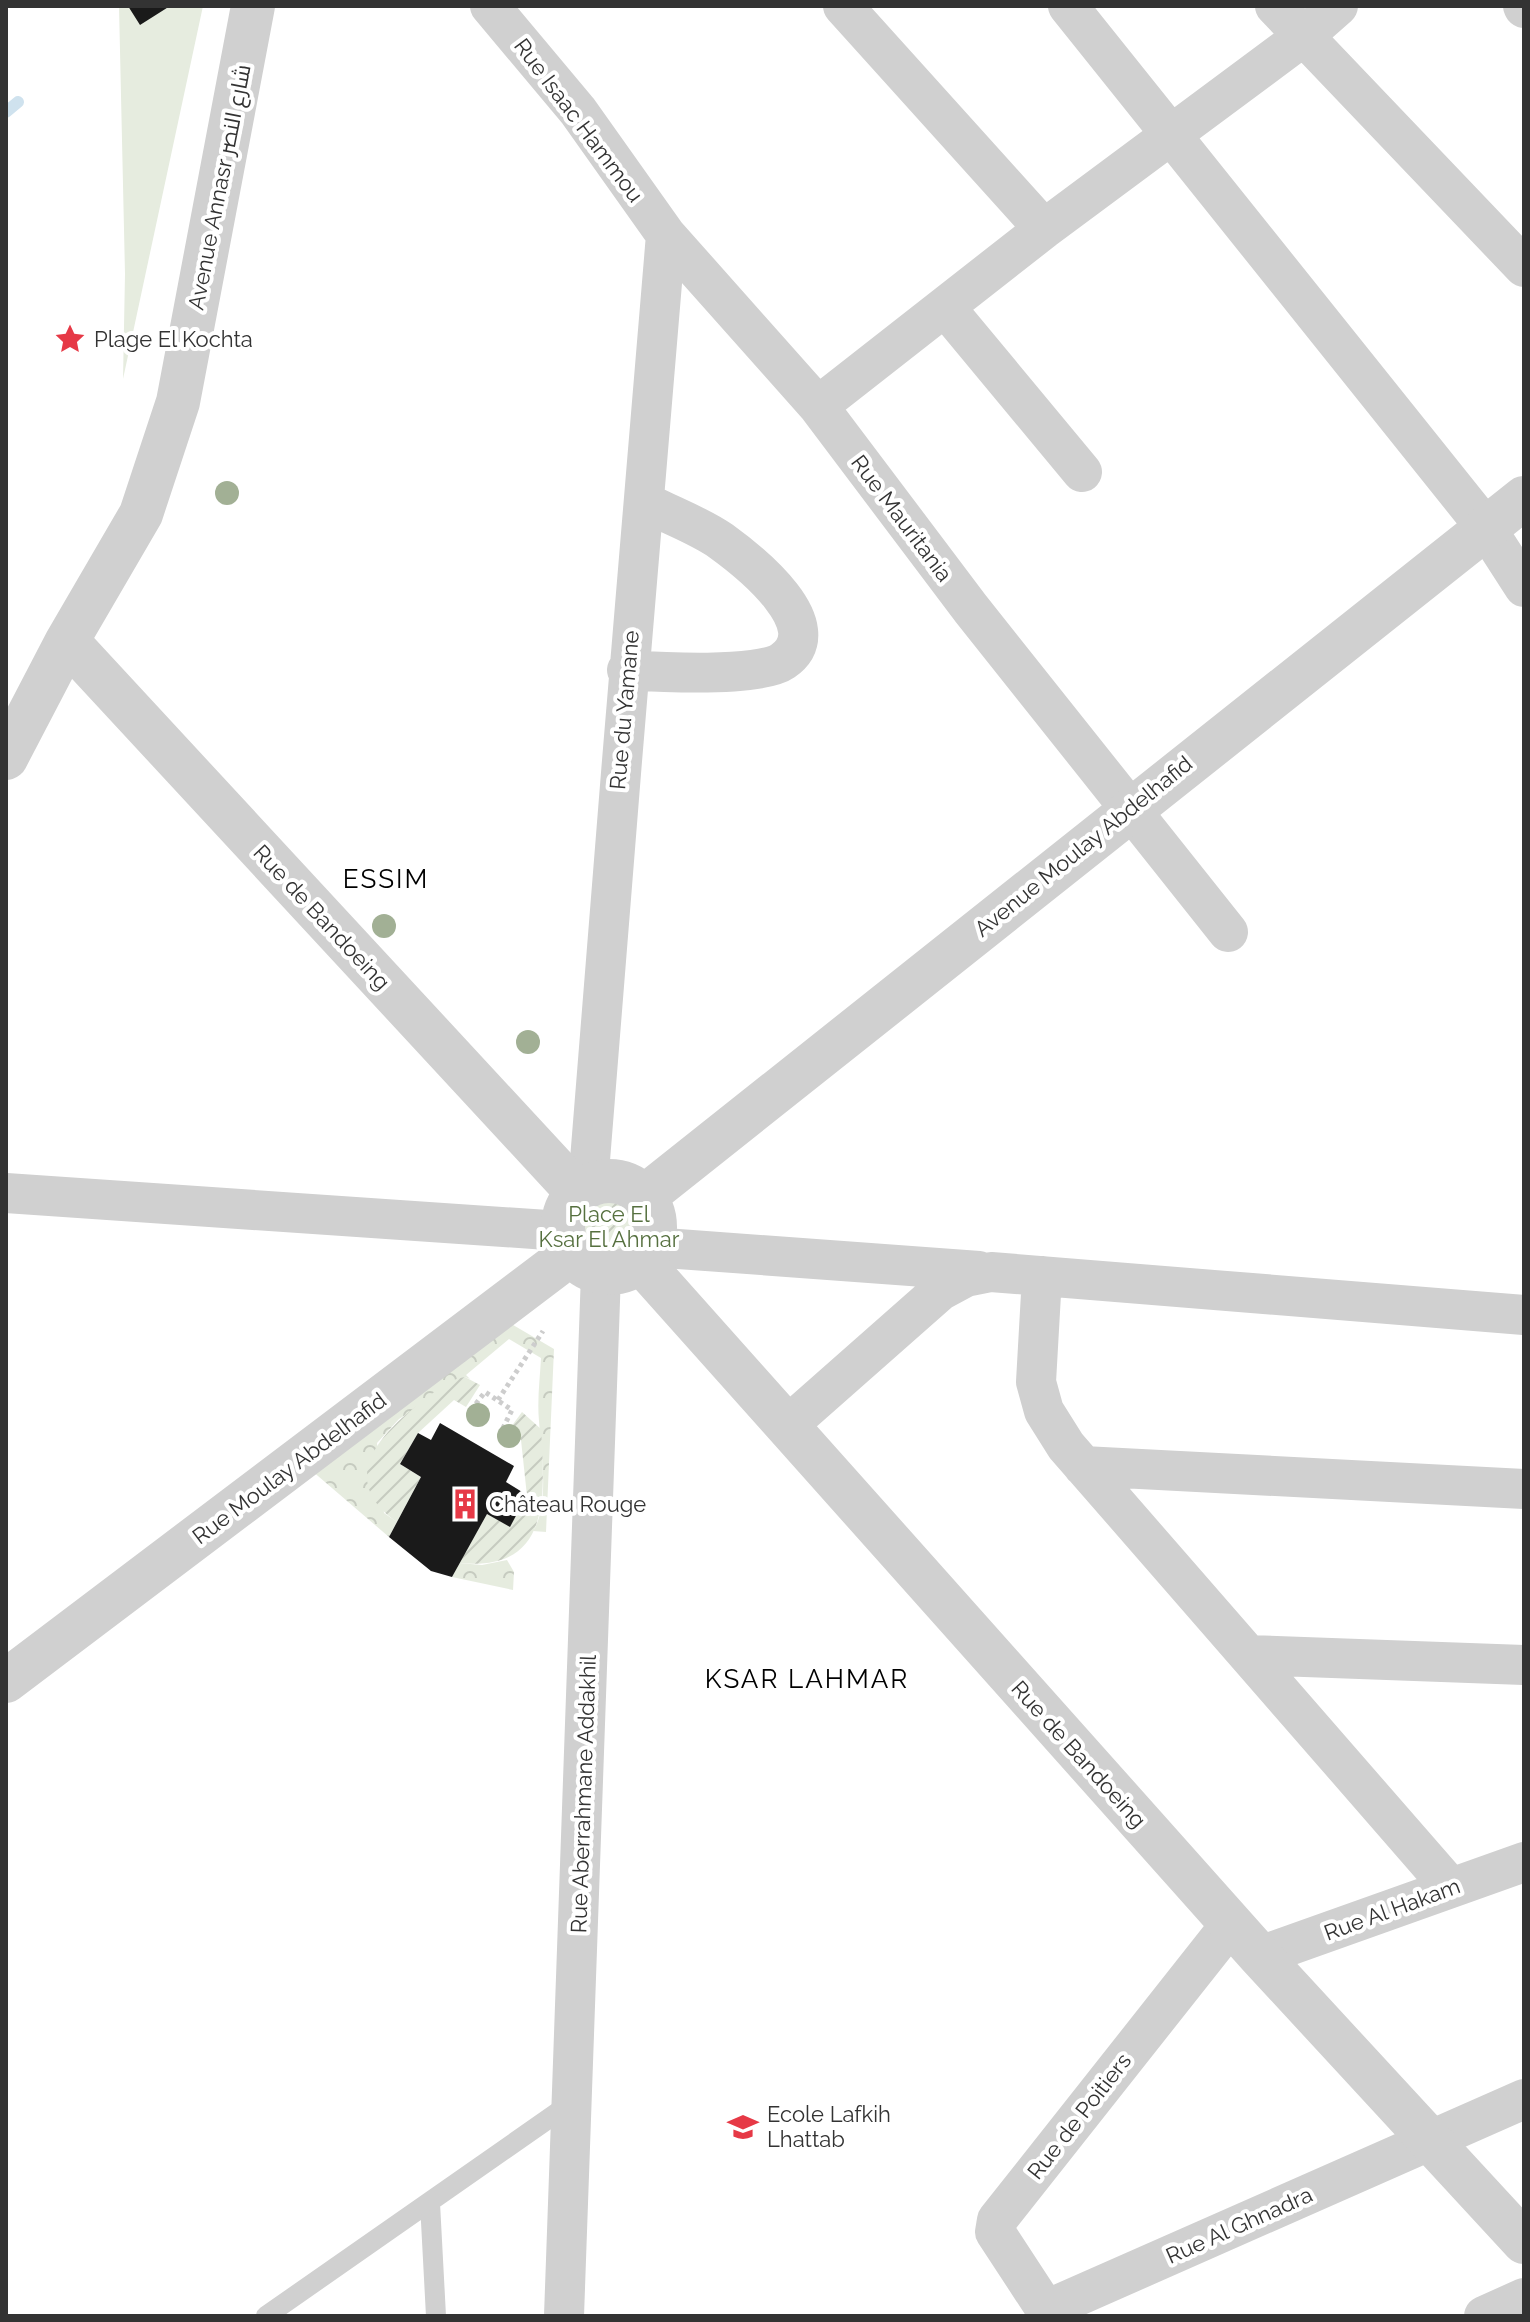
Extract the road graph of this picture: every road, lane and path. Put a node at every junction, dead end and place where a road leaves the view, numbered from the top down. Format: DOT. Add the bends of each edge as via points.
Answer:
graph roads {
  1 [pos="253,6"];
  2 [pos="490,6"];
  3 [pos="843,6"];
  4 [pos="1068,6"];
  5 [pos="1275,6"];
  6 [pos="1338,6"];
  7 [pos="1304,36"];
  8 [pos="1169,134"];
  9 [pos="1044,229"];
  10 [pos="666,235"];
  11 [pos="1524,267"];
  12 [pos="945,307"];
  13 [pos="818,406"];
  14 [pos="1082,472"];
  15 [pos="1524,498"];
  16 [pos="645,502"];
  17 [pos="1486,528"];
  18 [pos="1524,587"];
  19 [pos="67,641"];
  20 [pos="627,670"];
  21 [pos="6,758"];
  22 [pos="1131,807"];
  23 [pos="1228,932"];
  24 [pos="6,1193"];
  25 [pos="644,1197"];
  26 [pos="599,1235"];
  27 [pos="991,1272"];
  28 [pos="1042,1276"];
  29 [pos="1524,1315"];
  30 [pos="507,1385"];
  31 [pos="498,1400"];
  32 [pos="471,1410"];
  33 [pos="787,1426"];
  34 [pos="503,1428"];
  35 [pos="1083,1466"];
  36 [pos="1524,1489"];
  37 [pos="1248,1655"];
  38 [pos="1524,1665"];
  39 [pos="6,1681"];
  40 [pos="1524,1862"];
  41 [pos="1451,1888"];
  42 [pos="1231,1924"];
  43 [pos="1260,1956"];
  44 [pos="1524,2099"];
  45 [pos="572,2102"];
  46 [pos="1432,2139"];
  47 [pos="430,2203"];
  48 [pos="1524,2242"];
  49 [pos="1524,2298"];
  50 [pos="1048,2313"];
  51 [pos="266,2316"];
  52 [pos="436,2316"];
  53 [pos="564,2316"];
  54 [pos="1484,2316"];
  1 -- 19 [label="street, Avenue Annasr شارع النصر" via="178,402 141,514"];
  2 -- 10 [label="street, Rue Isaac Hammou" via="578,111"];
  3 -- 9 [label="street"];
  4 -- 8 [label="street"];
  5 -- 7 [label="street"];
  6 -- 7 [label="street"];
  7 -- 8 [label="street"];
  7 -- 11 [label="street"];
  8 -- 9 [label="street"];
  8 -- 17 [label="street"];
  9 -- 12 [label="street"];
  10 -- 13 [label="street, Rue Mauritania"];
  10 -- 16 [label="street, Rue du Yamane"];
  12 -- 13 [label="street"];
  12 -- 14 [label="street"];
  13 -- 22 [label="street, Rue Mauritania" via="971,609"];
  15 -- 17 [label="street, Avenue Moulay Abdelhafid"];
  16 -- 20 [label="street, Rue du Yamane"];
  16 -- 20 [label="street" via="720,540 779,593 797,617 801,635 781,663 757,668 679,674"];
  17 -- 18 [label="street"];
  17 -- 22 [label="street, Avenue Moulay Abdelhafid"];
  19 -- 21 [label="street, Avenue Annasr شارع النصر"];
  19 -- 26 [label="street, Rue de Bandoeing"];
  20 -- 26 [label="street, Rue du Yamane"];
  22 -- 23 [label="street, Rue Mauritania"];
  22 -- 25 [label="street, Avenue Moulay Abdelhafid"];
  24 -- 26 [label="street"];
  25 -- 26 [label="street" via="618,1181"];
  25 -- 26 [label="street" via="655,1230"];
  26 -- 27 [label="street"];
  26 -- 33 [label="street, Rue de Bandoeing"];
  26 -- 39 [label="street, Rue Moulay Abdelhafid"];
  26 -- 45 [label="street, Rue Aberrahmane Addakhil"];
  27 -- 28 [label="street"];
  27 -- 33 [label="street" via="966,1277 940,1291"];
  28 -- 29 [label="street"];
  28 -- 35 [label="street" via="1036,1382 1044,1411"];
  30 -- 31 [label="path"];
  31 -- 32 [label="path" via="483,1392"];
  31 -- 34 [label="path" via="512,1410"];
  33 -- 42 [label="street, Rue de Bandoeing"];
  35 -- 36 [label="street"];
  35 -- 37 [label="street"];
  37 -- 38 [label="street"];
  37 -- 41 [label="street"];
  40 -- 41 [label="street, Rue Al Hakam"];
  41 -- 43 [label="street, Rue Al Hakam"];
  42 -- 43 [label="street, Rue de Bandoeing"];
  42 -- 50 [label="street, Rue de Poitiers" via="997,2220 995,2232"];
  43 -- 46 [label="street, Rue de Bandoeing"];
  44 -- 46 [label="street, Rue Al Ghnadra"];
  45 -- 47 [label="lane"];
  45 -- 53 [label="street, Rue Aberrahmane Addakhil"];
  46 -- 48 [label="street, Rue de Bandoeing"];
  46 -- 50 [label="street, Rue Al Ghnadra"];
  47 -- 51 [label="lane"];
  47 -- 52 [label="lane"];
  49 -- 54 [label="street"];
}
